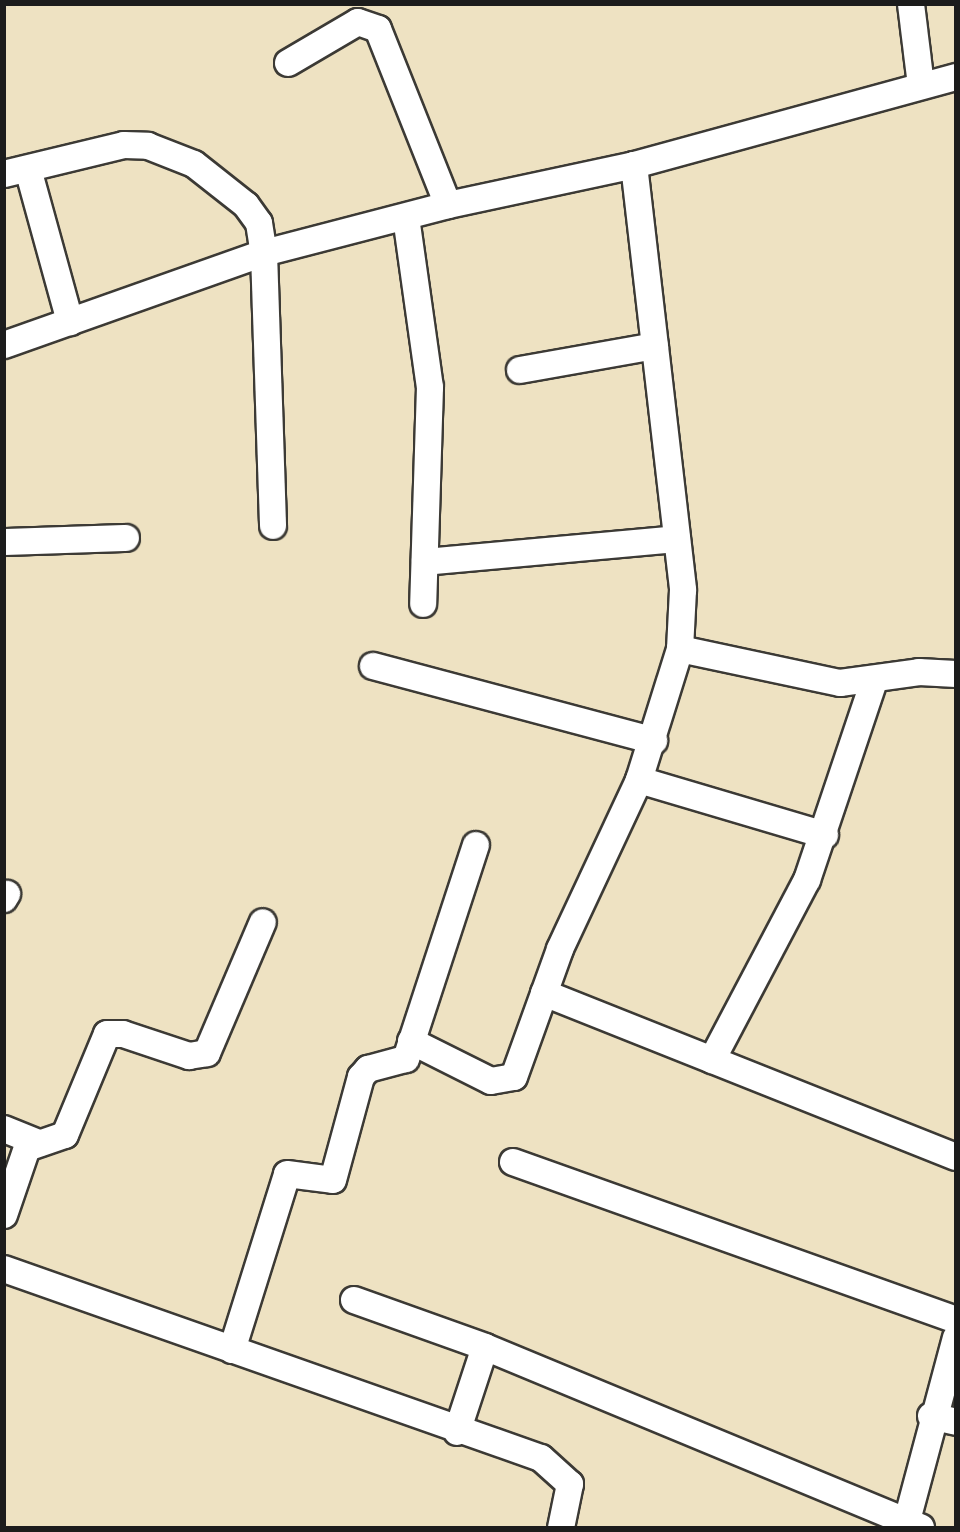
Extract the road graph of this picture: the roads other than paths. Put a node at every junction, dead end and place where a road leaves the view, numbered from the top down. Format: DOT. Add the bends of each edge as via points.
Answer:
graph roads {
  1 [pos="911,4"];
  2 [pos="288,63"];
  3 [pos="956,77"];
  4 [pos="921,85"];
  5 [pos="634,165"];
  6 [pos="16,171"];
  7 [pos="448,205"];
  8 [pos="405,217"];
  9 [pos="264,253"];
  10 [pos="70,322"];
  11 [pos="4,345"];
  12 [pos="655,346"];
  13 [pos="520,370"];
  14 [pos="273,526"];
  15 [pos="126,538"];
  16 [pos="677,539"];
  17 [pos="4,542"];
  18 [pos="425,562"];
  19 [pos="423,604"];
  20 [pos="680,649"];
  21 [pos="373,666"];
  22 [pos="956,675"];
  23 [pos="874,681"];
  24 [pos="654,741"];
  25 [pos="639,780"];
  26 [pos="825,835"];
  27 [pos="476,845"];
  28 [pos="263,922"];
  29 [pos="544,993"];
  30 [pos="411,1041"];
  31 [pos="712,1060"];
  32 [pos="4,1129"];
  33 [pos="39,1143"];
  34 [pos="956,1157"];
  35 [pos="513,1162"];
  36 [pos="4,1215"];
  37 [pos="4,1269"];
  38 [pos="354,1300"];
  39 [pos="956,1320"];
  40 [pos="956,1338"];
  41 [pos="485,1347"];
  42 [pos="232,1350"];
  43 [pos="943,1419"];
  44 [pos="457,1432"];
  45 [pos="911,1526"];
  46 [pos="561,1527"];
  1 -- 4 [label="street"];
  2 -- 7 [label="street" via="358,22 378,29"];
  3 -- 4 [label="street"];
  4 -- 5 [label="street"];
  5 -- 7 [label="street"];
  5 -- 12 [label="street"];
  6 -- 9 [label="street" via="124,145 171,153 246,205 259,223"];
  6 -- 10 [label="street"];
  7 -- 8 [label="street"];
  8 -- 9 [label="street"];
  8 -- 18 [label="street" via="430,387"];
  9 -- 10 [label="street"];
  9 -- 14 [label="street"];
  10 -- 11 [label="street"];
  12 -- 13 [label="street"];
  12 -- 16 [label="street"];
  15 -- 17 [label="street"];
  16 -- 18 [label="street"];
  16 -- 20 [label="street" via="683,590"];
  18 -- 19 [label="street"];
  20 -- 23 [label="street" via="820,680"];
  20 -- 24 [label="street"];
  21 -- 24 [label="street"];
  22 -- 23 [label="street" via="919,672"];
  23 -- 26 [label="street"];
  24 -- 25 [label="street"];
  25 -- 26 [label="street"];
  25 -- 29 [label="street"];
  26 -- 31 [label="street" via="807,880"];
  27 -- 30 [label="street"];
  28 -- 33 [label="street" via="207,1053 189,1056 123,1034 107,1034 65,1135 51,1143"];
  29 -- 30 [label="street" via="520,1065 503,1082"];
  29 -- 31 [label="street"];
  30 -- 42 [label="street" via="399,1065 368,1069 361,1077 333,1180 287,1174"];
  31 -- 34 [label="street"];
  32 -- 33 [label="street"];
  33 -- 36 [label="street" via="27,1148"];
  35 -- 39 [label="street"];
  37 -- 42 [label="street"];
  38 -- 41 [label="street"];
  40 -- 43 [label="street"];
  41 -- 44 [label="street"];
  41 -- 45 [label="street"];
  42 -- 44 [label="street"];
  43 -- 45 [label="street"];
  44 -- 46 [label="street" via="541,1458 558,1469 570,1484"];
}
